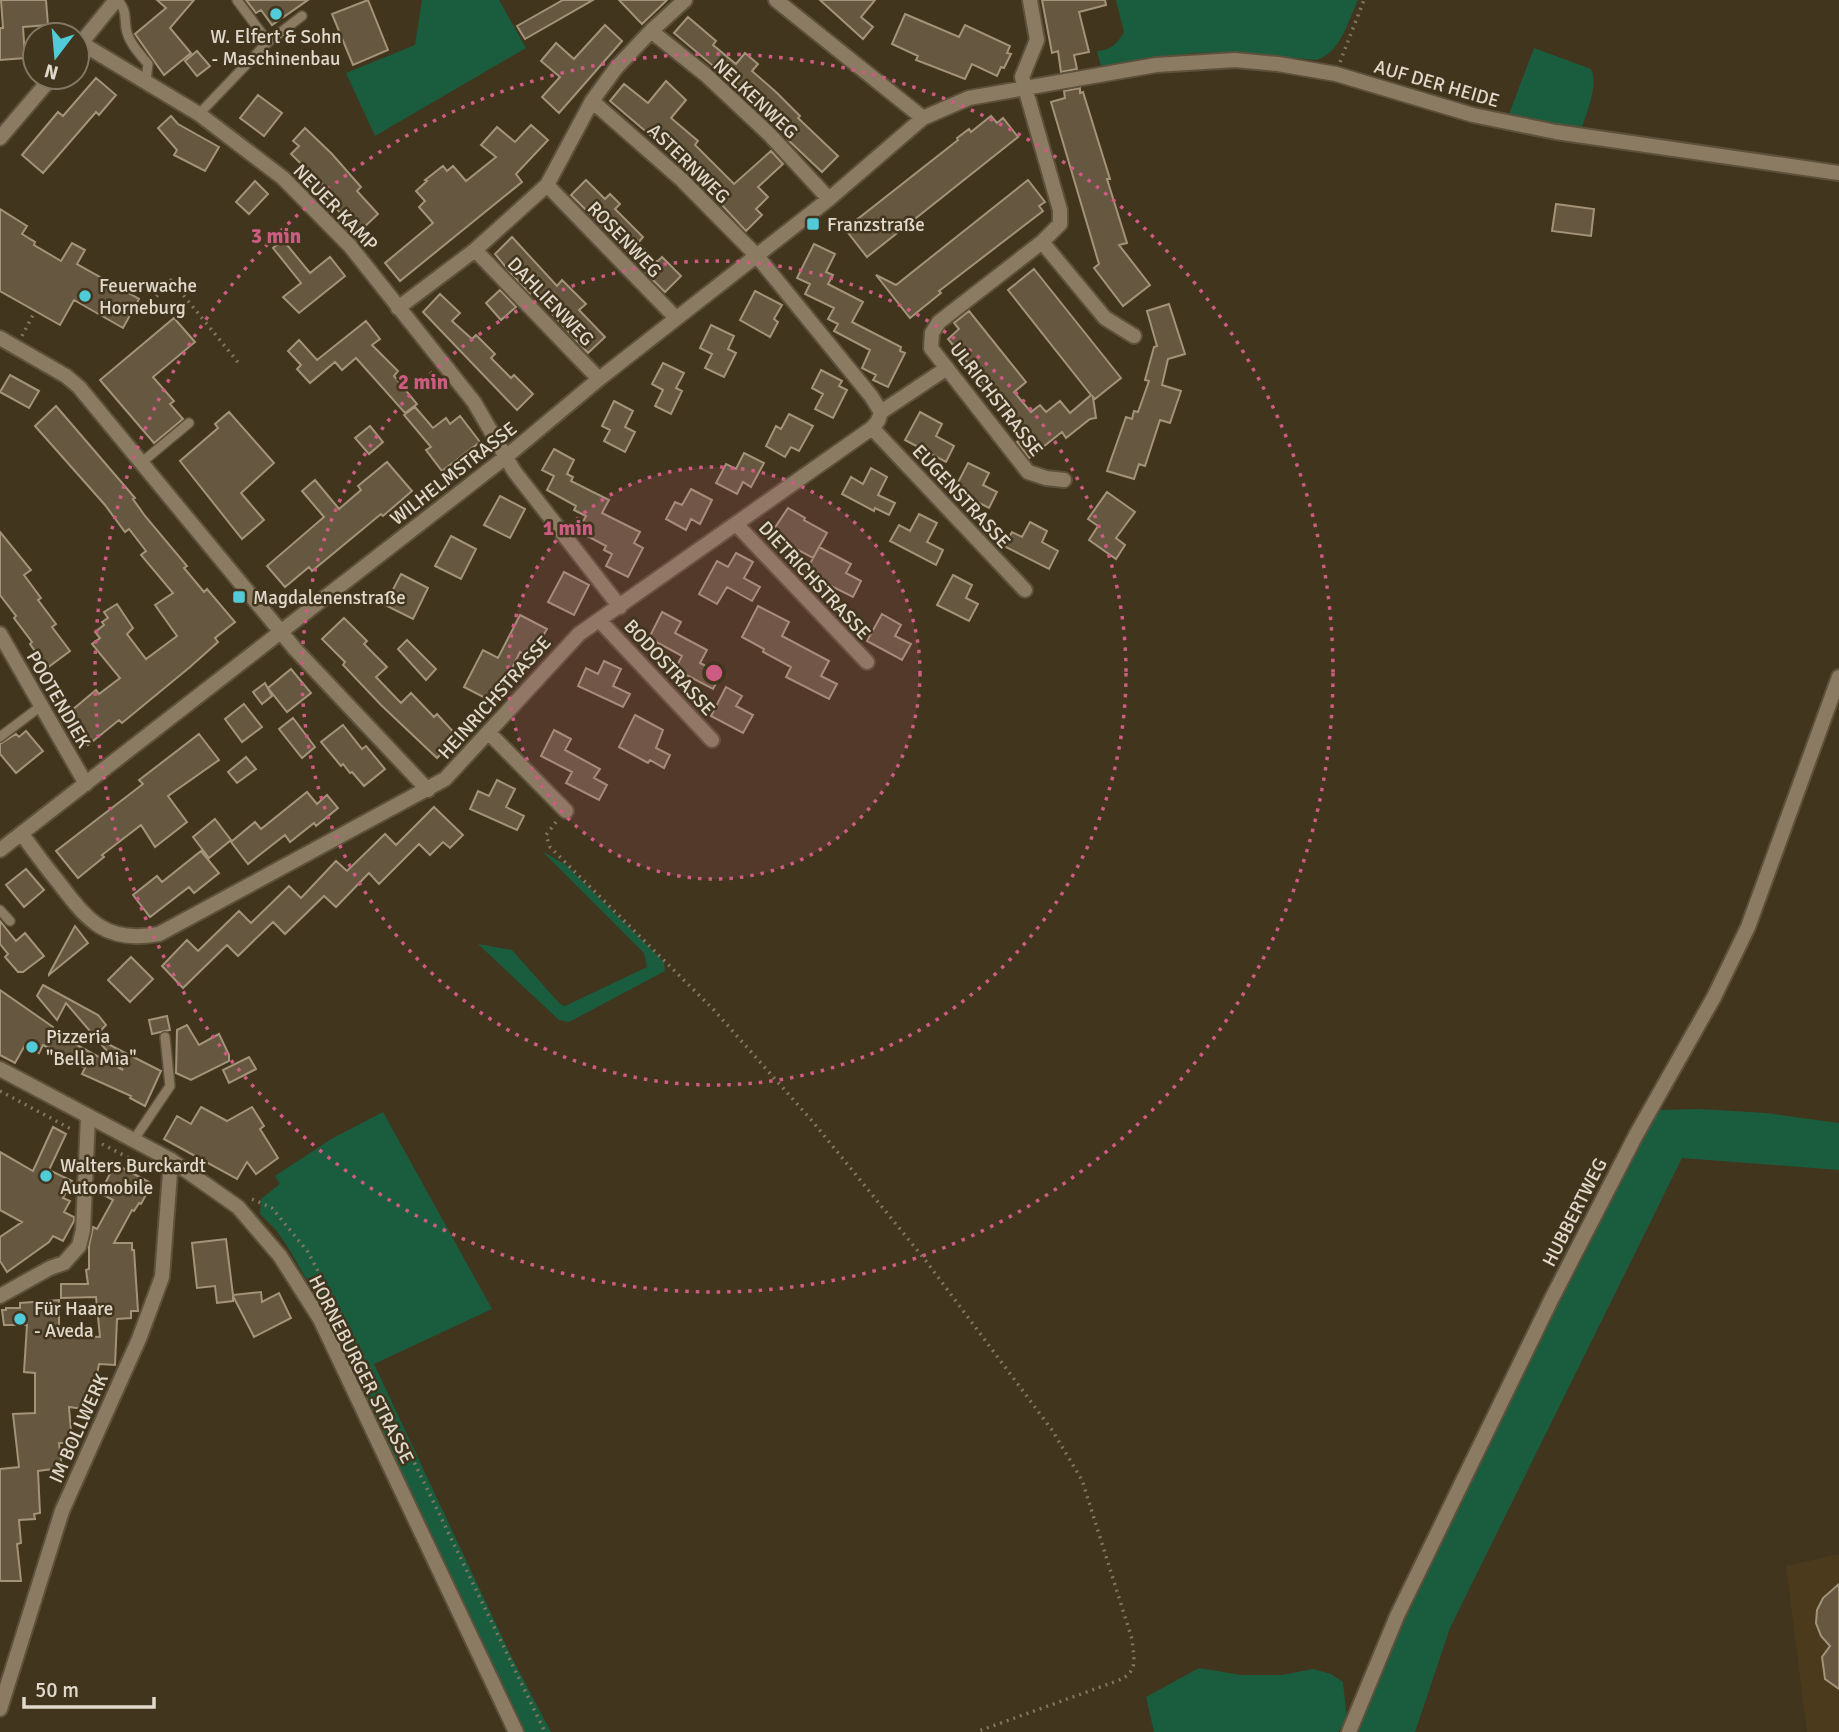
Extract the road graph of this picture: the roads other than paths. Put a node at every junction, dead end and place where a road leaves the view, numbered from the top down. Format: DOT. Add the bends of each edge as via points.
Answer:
graph roads {
  1 [pos="117,0"];
  2 [pos="237,0"];
  3 [pos="685,0"];
  4 [pos="776,0"];
  5 [pos="1030,0"];
  6 [pos="302,16"];
  7 [pos="91,31"];
  8 [pos="651,32"];
  9 [pos="268,42"];
  10 [pos="91,52"];
  11 [pos="146,81"];
  12 [pos="1025,89"];
  13 [pos="40,91"];
  14 [pos="593,101"];
  15 [pos="199,114"];
  16 [pos="923,118"];
  17 [pos="0,138"];
  18 [pos="1839,173"];
  19 [pos="547,186"];
  20 [pos="829,199"];
  21 [pos="1042,242"];
  22 [pos="475,250"];
  23 [pos="757,256"];
  24 [pos="398,308"];
  25 [pos="676,318"];
  26 [pos="1134,336"];
  27 [pos="0,338"];
  28 [pos="947,368"];
  29 [pos="599,380"];
  30 [pos="881,412"];
  31 [pos="189,423"];
  32 [pos="872,428"];
  33 [pos="507,456"];
  34 [pos="141,463"];
  35 [pos="1063,480"];
  36 [pos="736,524"];
  37 [pos="1025,590"];
  38 [pos="620,607"];
  39 [pos="600,621"];
  40 [pos="280,630"];
  41 [pos="0,634"];
  42 [pos="867,662"];
  43 [pos="1839,677"];
  44 [pos="41,706"];
  45 [pos="489,733"];
  46 [pos="0,737"];
  47 [pos="712,740"];
  48 [pos="86,784"];
  49 [pos="428,790"];
  50 [pos="566,811"];
  51 [pos="22,834"];
  52 [pos="0,850"];
  53 [pos="0,910"];
  54 [pos="10,921"];
  55 [pos="165,1038"];
  56 [pos="0,1069"];
  57 [pos="88,1117"];
  58 [pos="133,1141"];
  59 [pos="170,1160"];
  60 [pos="0,1296"];
  61 [pos="0,1709"];
  62 [pos="516,1732"];
  63 [pos="1349,1732"];
  1 -- 7 [label="street"];
  1 -- 11 [label="lane" via="127,12 126,29 132,45 148,64"];
  2 -- 9 [label="lane"];
  3 -- 8 [label="street"];
  4 -- 16 [label="street"];
  5 -- 12 [label="street" via="1037,40 1022,77"];
  6 -- 9 [label="lane"];
  8 -- 14 [label="street" via="616,68"];
  8 -- 20 [label="street, NELKENWEG" via="769,134"];
  9 -- 15 [label="lane"];
  10 -- 11 [label="street, NEUER KAMP"];
  11 -- 15 [label="street, NEUER KAMP"];
  12 -- 16 [label="street, AUF DER HEIDE" via="970,98"];
  12 -- 18 [label="street, AUF DER HEIDE" via="1193,61 1278,64 1336,74 1473,115 1542,129"];
  12 -- 21 [label="street, ULRICHSTRASSE" via="1060,210 1060,225"];
  13 -- 17 [label="street"];
  14 -- 19 [label="street"];
  14 -- 23 [label="street, ASTERNWEG" via="682,180"];
  15 -- 24 [label="street, NEUER KAMP" via="283,178 350,246"];
  16 -- 20 [label="street, WILHELMSTRASSE"];
  19 -- 22 [label="street"];
  19 -- 25 [label="street, ROSENWEG"];
  20 -- 23 [label="street, WILHELMSTRASSE"];
  21 -- 26 [label="street" via="1105,318"];
  21 -- 28 [label="street, ULRICHSTRASSE" via="939,322 931,348"];
  22 -- 24 [label="street"];
  22 -- 29 [label="street, DAHLIENWEG"];
  23 -- 25 [label="street, WILHELMSTRASSE"];
  23 -- 30 [label="street"];
  24 -- 33 [label="street, NEUER KAMP" via="474,402"];
  25 -- 29 [label="street, WILHELMSTRASSE"];
  27 -- 34 [label="street" via="79,387"];
  28 -- 30 [label="street, HEINRICHSTRASSE"];
  28 -- 35 [label="street, ULRICHSTRASSE" via="1028,472"];
  29 -- 33 [label="street, WILHELMSTRASSE"];
  30 -- 32 [label="street, HEINRICHSTRASSE"];
  31 -- 34 [label="lane"];
  32 -- 36 [label="street, HEINRICHSTRASSE"];
  32 -- 37 [label="street, EUGENSTRASSE"];
  33 -- 38 [label="street, NEUER KAMP"];
  33 -- 40 [label="street, WILHELMSTRASSE"];
  34 -- 40 [label="street"];
  36 -- 38 [label="street, HEINRICHSTRASSE"];
  36 -- 42 [label="street, DIETRICHSTRASSE"];
  38 -- 39 [label="street, HEINRICHSTRASSE"];
  39 -- 45 [label="street, HEINRICHSTRASSE" via="579,634"];
  39 -- 47 [label="street, BODOSTRASSE"];
  40 -- 48 [label="street, WILHELMSTRASSE"];
  40 -- 49 [label="street"];
  41 -- 44 [label="street, POOTENDIEK"];
  43 -- 63 [label="street, HUBBERTWEG" via="1748,927 1552,1298 1397,1616"];
  44 -- 46 [label="lane"];
  44 -- 48 [label="street, POOTENDIEK"];
  45 -- 49 [label="street, HEINRICHSTRASSE" via="445,779"];
  45 -- 50 [label="street"];
  48 -- 51 [label="street, WILHELMSTRASSE"];
  49 -- 51 [label="street, HEINRICHSTRASSE" via="159,934 142,937 101,928 83,915"];
  51 -- 52 [label="street, WILHELMSTRASSE"];
  53 -- 54 [label="lane"];
  55 -- 58 [label="lane" via="170,1086"];
  56 -- 57 [label="street, HORNEBURGER STRASSE"];
  57 -- 58 [label="street, HORNEBURGER STRASSE"];
  57 -- 60 [label="street" via="79,1246 64,1264"];
  58 -- 59 [label="street, HORNEBURGER STRASSE"];
  59 -- 61 [label="street, IM BOLLWERK" via="162,1277 62,1511"];
  59 -- 62 [label="street, HORNEBURGER STRASSE" via="238,1207 280,1256 320,1320"];
}
